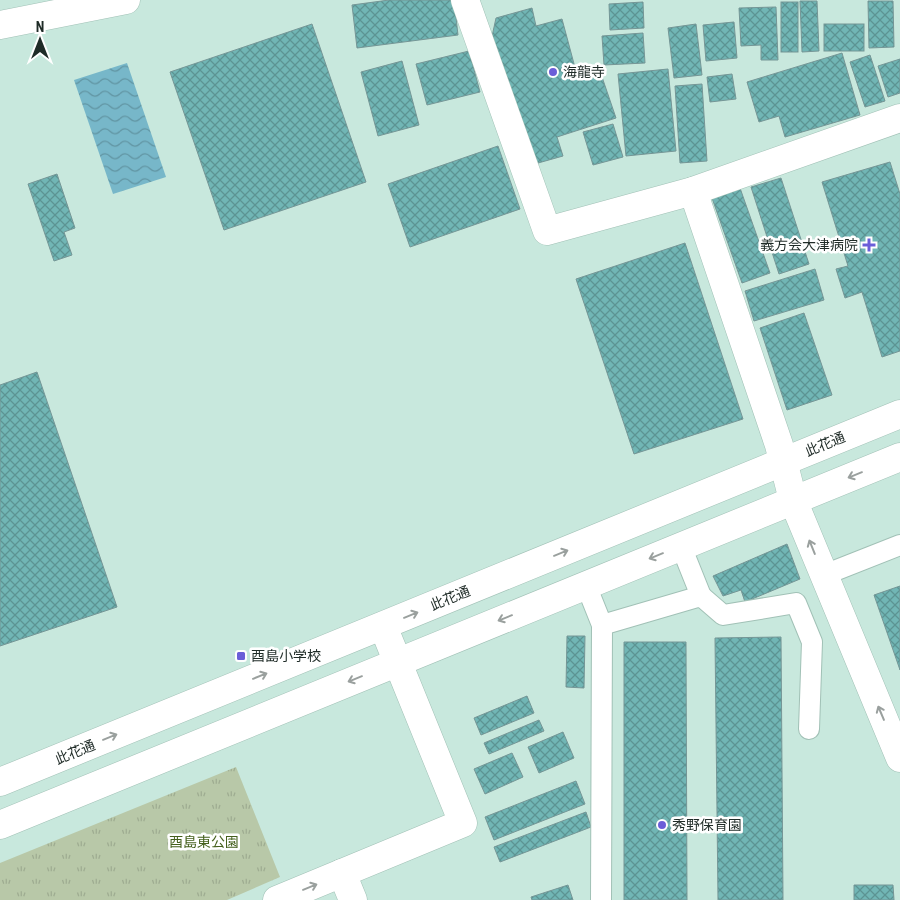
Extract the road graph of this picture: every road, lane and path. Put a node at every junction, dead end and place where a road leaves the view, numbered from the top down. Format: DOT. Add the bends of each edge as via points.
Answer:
graph roads {
  1 [pos="126,0"];
  2 [pos="465,0"];
  3 [pos="0,25"];
  4 [pos="900,118"];
  5 [pos="693,191"];
  6 [pos="900,414"];
  7 [pos="900,457"];
  8 [pos="783,462"];
  9 [pos="793,500"];
  10 [pos="900,545"];
  11 [pos="680,546"];
  12 [pos="824,575"];
  13 [pos="586,585"];
  14 [pos="701,596"];
  15 [pos="602,625"];
  16 [pos="384,626"];
  17 [pos="398,662"];
  18 [pos="809,729"];
  19 [pos="900,758"];
  20 [pos="0,782"];
  21 [pos="0,825"];
  22 [pos="342,873"];
  23 [pos="277,900"];
  24 [pos="353,900"];
  25 [pos="601,900"];
  1 -- 3 [label="street"];
  2 -- 5 [label="street" via="547,231"];
  4 -- 5 [label="street"];
  5 -- 8 [label="street"];
  6 -- 8 [label="street, 此花通"];
  7 -- 9 [label="street, one-way"];
  8 -- 9 [label="street"];
  16 -- 8 [label="street, 此花通, one-way"];
  9 -- 11 [label="street"];
  12 -- 9 [label="street, one-way"];
  10 -- 12 [label="lane"];
  11 -- 13 [label="street, one-way"];
  11 -- 14 [label="lane"];
  19 -- 12 [label="street, one-way"];
  13 -- 15 [label="lane"];
  13 -- 17 [label="street, one-way"];
  14 -- 15 [label="lane"];
  14 -- 18 [label="lane" via="723,615 796,603 812,642"];
  15 -- 25 [label="lane"];
  16 -- 17 [label="street"];
  20 -- 16 [label="street, 此花通, one-way"];
  17 -- 21 [label="street, one-way"];
  17 -- 22 [label="street" via="463,823"];
  23 -- 22 [label="street, one-way"];
  22 -- 24 [label="street"];
}
